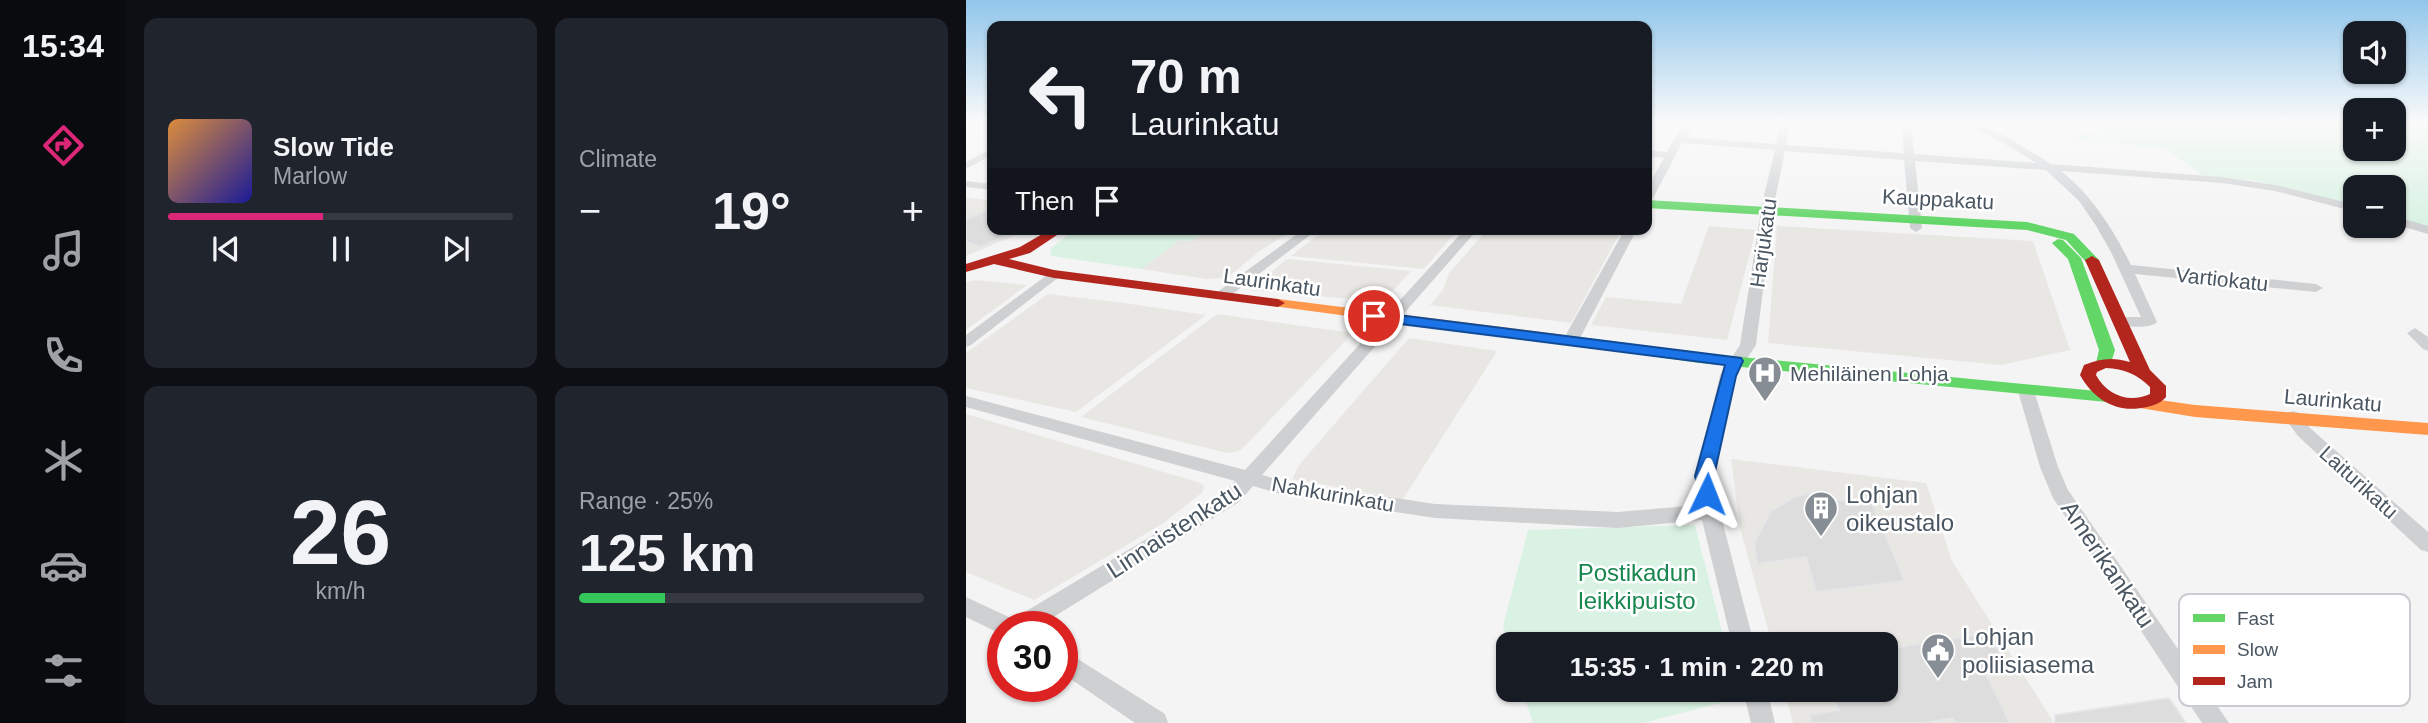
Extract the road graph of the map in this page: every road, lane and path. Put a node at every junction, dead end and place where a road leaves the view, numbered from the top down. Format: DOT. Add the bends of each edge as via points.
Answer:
graph roads {
  1 [pos="1671,155"];
  2 [pos="984,156"];
  3 [pos="1779,156"];
  4 [pos="1891,156"];
  5 [pos="2030,156"];
  6 [pos="1909,157"];
  7 [pos="966,166"];
  8 [pos="2053,168"];
  9 [pos="966,184"];
  10 [pos="987,186"];
  11 [pos="1652,189"];
  12 [pos="1652,205"];
  13 [pos="2343,206"];
  14 [pos="1652,212"];
  15 [pos="1766,217"];
  16 [pos="1915,223"];
  17 [pos="2406,224"];
  18 [pos="2428,230"];
  19 [pos="1031,235"];
  20 [pos="1050,235"];
  21 [pos="1303,235"];
  22 [pos="1467,235"];
  23 [pos="1628,235"];
  24 [pos="990,259"];
  25 [pos="966,268"];
  26 [pos="2128,270"];
  27 [pos="1054,274"];
  28 [pos="2316,288"];
  29 [pos="1221,296"];
  30 [pos="1392,319"];
  31 [pos="2118,320"];
  32 [pos="2415,332"];
  33 [pos="1571,340"];
  34 [pos="966,342"];
  35 [pos="2428,346"];
  36 [pos="1735,361"];
  37 [pos="2104,363"];
  38 [pos="2143,372"];
  39 [pos="2088,374"];
  40 [pos="2158,386"];
  41 [pos="2050,389"];
  42 [pos="2026,391"];
  43 [pos="2107,397"];
  44 [pos="966,401"];
  45 [pos="2146,404"];
  46 [pos="2234,412"];
  47 [pos="2293,417"];
  48 [pos="2428,429"];
  49 [pos="1252,478"];
  50 [pos="1710,512"];
  51 [pos="2428,544"];
  52 [pos="966,606"];
  53 [pos="1046,611"];
  54 [pos="987,616"];
  55 [pos="1741,632"];
  56 [pos="2179,667"];
  57 [pos="1078,671"];
  58 [pos="1758,702"];
  59 [pos="2205,706"];
  60 [pos="1156,723"];
  61 [pos="1763,723"];
  62 [pos="2217,723"];
  1 -- 11 [label="street"];
  2 -- 7 [label="street"];
  3 -- 15 [label="street, Harjukatu"];
  4 -- 6 [label="street"];
  5 -- 8 [label="street"];
  6 -- 8 [label="street"];
  6 -- 16 [label="street"];
  8 -- 13 [label="street" via="2222,180"];
  8 -- 26 [label="street" via="2097,214"];
  9 -- 10 [label="street"];
  12 -- 15 [label="main road, Kauppakatu"];
  14 -- 15 [label="main road, Kauppakatu"];
  15 -- 16 [label="main road, Kauppakatu"];
  15 -- 36 [label="street, Harjukatu" via="1748,345"];
  16 -- 31 [label="main road, Kauppakatu" via="2036,227 2068,237 2091,256"];
  16 -- 37 [label="main road, Kauppakatu" via="2034,235 2070,251 2107,350"];
  17 -- 18 [label="street"];
  19 -- 24 [label="main road"];
  20 -- 24 [label="main road" via="1025,250"];
  21 -- 29 [label="street"];
  22 -- 30 [label="street, Linnaistenkatu"];
  23 -- 33 [label="street"];
  24 -- 25 [label="main road"];
  24 -- 27 [label="main road, Laurinkatu"];
  26 -- 28 [label="street, Vartiokatu"];
  26 -- 31 [label="street" via="2150,322"];
  27 -- 29 [label="main road, Laurinkatu"];
  27 -- 34 [label="street"];
  29 -- 30 [label="main road, Laurinkatu"];
  30 -- 33 [label="main road, Laurinkatu"];
  30 -- 49 [label="street, Linnaistenkatu"];
  31 -- 38 [label="main road, Kauppakatu"];
  32 -- 35 [label="street"];
  33 -- 36 [label="main road, Laurinkatu"];
  36 -- 42 [label="main road, Laurinkatu"];
  36 -- 50 [label="street, Harjukatu" via="1705,476"];
  37 -- 38 [label="main road"];
  37 -- 39 [label="main road, Laurinkatu"];
  38 -- 40 [label="main road"];
  39 -- 41 [label="main road, Laurinkatu"];
  39 -- 43 [label="main road" via="2093,386"];
  40 -- 45 [label="main road" via="2158,397"];
  40 -- 46 [label="main road, Laurinkatu"];
  41 -- 42 [label="main road, Laurinkatu"];
  41 -- 43 [label="main road, Laurinkatu"];
  42 -- 56 [label="street, Amerikankatu" via="2060,493"];
  43 -- 45 [label="main road, Laurinkatu"];
  44 -- 49 [label="street, Nahkurinkatu"];
  45 -- 46 [label="main road, Laurinkatu"];
  46 -- 47 [label="main road, Laurinkatu"];
  47 -- 48 [label="main road, Laurinkatu"];
  47 -- 51 [label="street, Laiturikatu"];
  49 -- 50 [label="street, Nahkurinkatu" via="1284,488 1435,511 1618,520"];
  49 -- 53 [label="street, Linnaistenkatu" via="1232,497"];
  50 -- 55 [label="street, Harjukatu"];
  52 -- 54 [label="street"];
  57 -- 60 [label="street"];
  58 -- 61 [label="street"];
  59 -- 62 [label="street, Amerikankatu"];
}
